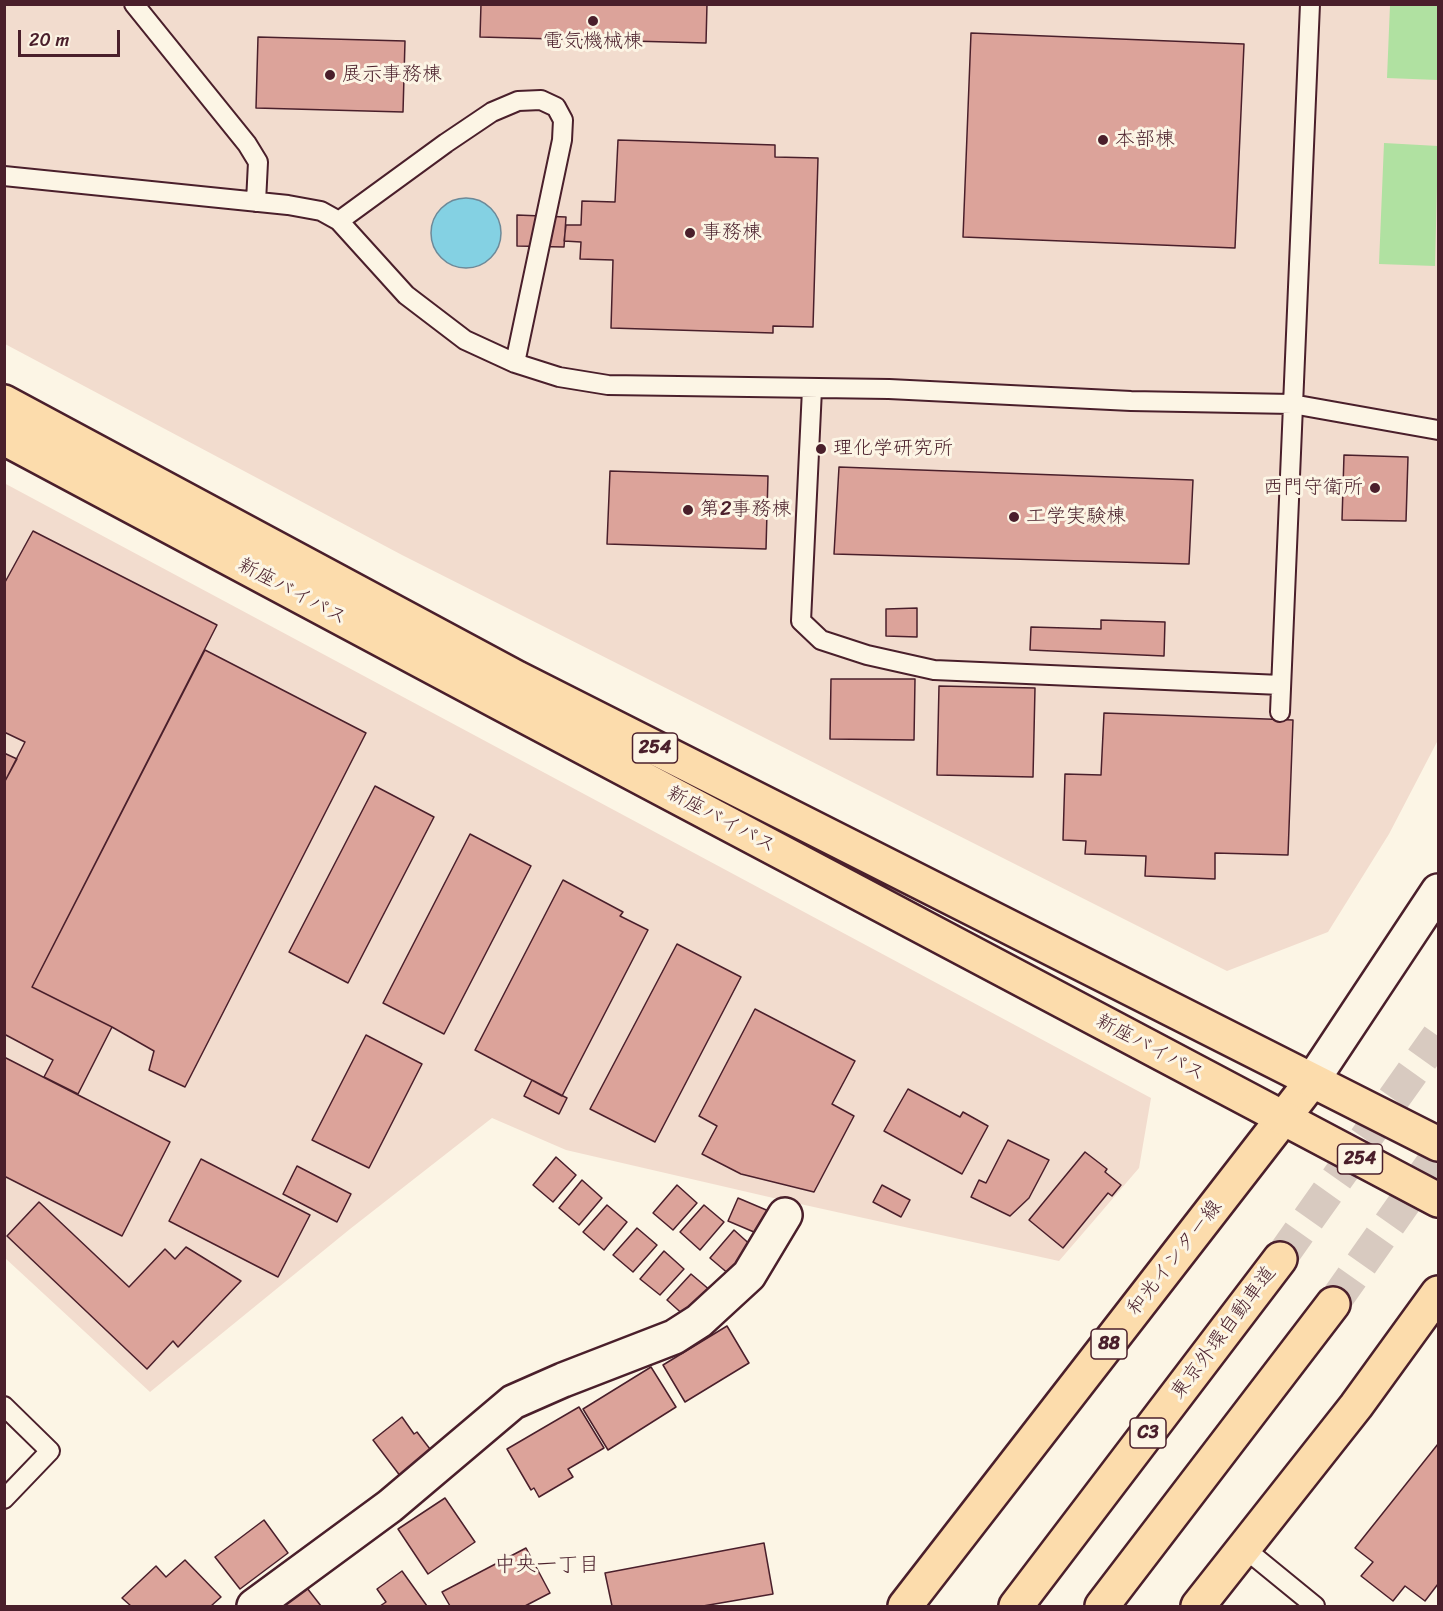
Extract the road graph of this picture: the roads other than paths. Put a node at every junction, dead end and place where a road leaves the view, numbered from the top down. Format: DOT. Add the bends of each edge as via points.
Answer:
graph roads {
  1 [pos="134,4"];
  2 [pos="1310,4"];
  3 [pos="4,176"];
  4 [pos="256,202"];
  5 [pos="339,221"];
  6 [pos="515,363"];
  7 [pos="812,389"];
  8 [pos="4,402"];
  9 [pos="1292,404"];
  10 [pos="1438,430"];
  11 [pos="4,438"];
  12 [pos="1281,686"];
  13 [pos="1280,712"];
  14 [pos="1438,891"];
  15 [pos="1312,1081"];
  16 [pos="1282,1119"];
  17 [pos="1438,1144"];
  18 [pos="1438,1200"];
  19 [pos="784,1215"];
  20 [pos="1280,1259"];
  21 [pos="1438,1293"];
  22 [pos="1333,1304"];
  23 [pos="4,1406"];
  24 [pos="4,1498"];
  25 [pos="1244,1548"];
  26 [pos="254,1606"];
  27 [pos="905,1606"];
  28 [pos="1016,1606"];
  29 [pos="1102,1606"];
  30 [pos="1198,1606"];
  31 [pos="1315,1606"];
  1 -- 4 [label="lane" via="258,162"];
  2 -- 9 [label="lane"];
  3 -- 4 [label="lane"];
  4 -- 5 [label="lane" via="321,211"];
  5 -- 6 [label="lane" via="406,296 465,340"];
  5 -- 6 [label="lane" via="492,112 518,100 541,100 556,107 563,120 562,140"];
  6 -- 7 [label="lane" via="559,377 608,385"];
  7 -- 9 [label="lane"];
  7 -- 12 [label="lane" via="801,621 821,640 934,670"];
  8 -- 15 [label="main road, 新座バイパス / 254" via="517,678"];
  9 -- 10 [label="lane"];
  9 -- 12 [label="lane"];
  11 -- 16 [label="main road, 新座バイパス / 254"];
  12 -- 13 [label="lane"];
  14 -- 15 [label="street"];
  15 -- 16 [label="main road, 和光インター線 / 88"];
  15 -- 17 [label="main road, 新座バイパス / 254"];
  16 -- 18 [label="main road, 新座バイパス / 254"];
  16 -- 27 [label="main road, 和光インター線 / 88"];
  19 -- 26 [label="street" via="749,1275 699,1321 674,1337 513,1402 390,1506"];
  20 -- 28 [label="main road, 東京外環自動車道 / C3"];
  21 -- 25 [label="main road" via="1356,1406"];
  22 -- 29 [label="main road"];
  23 -- 24 [label="lane" via="50,1451"];
  25 -- 30 [label="main road"];
  25 -- 31 [label="lane"];
}
